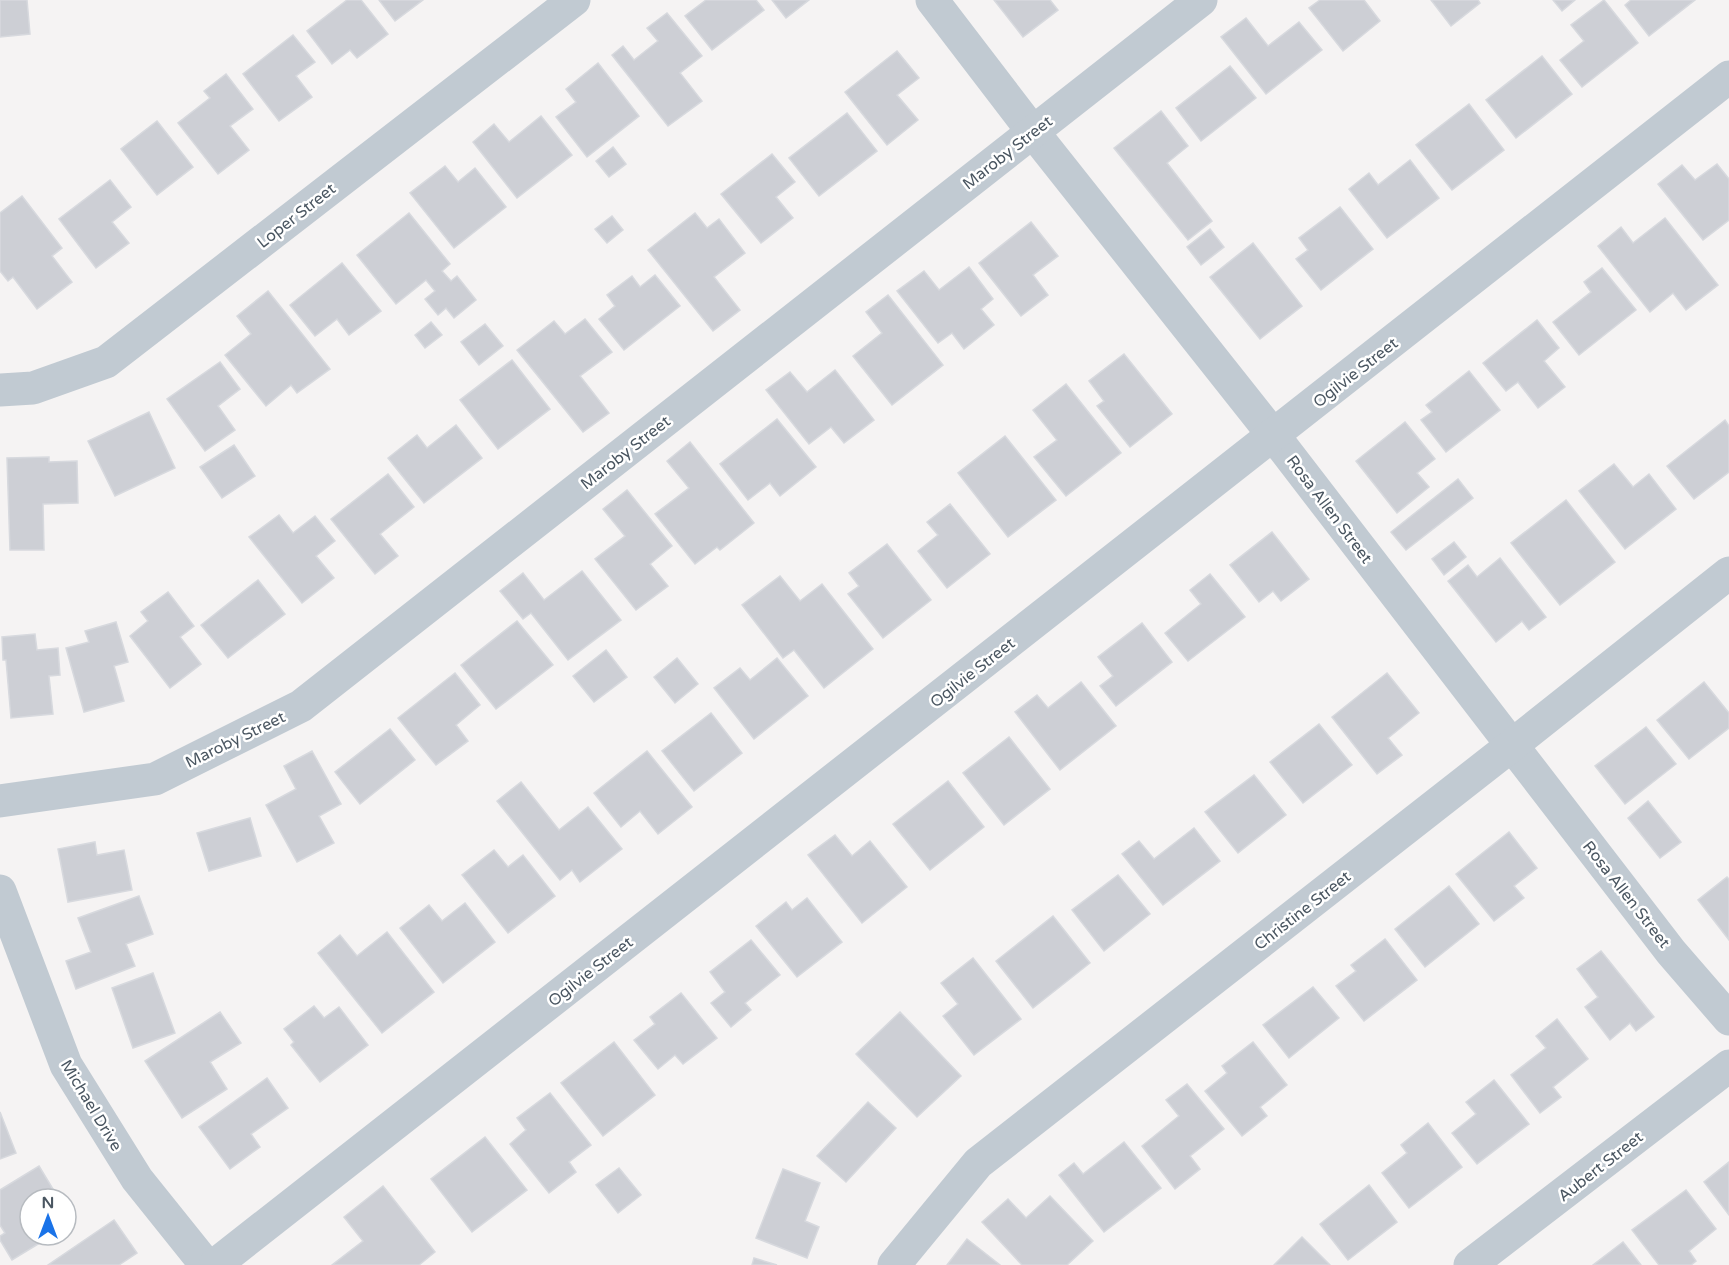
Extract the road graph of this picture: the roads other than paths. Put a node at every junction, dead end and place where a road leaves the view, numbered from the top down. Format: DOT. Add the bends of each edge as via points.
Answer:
graph roads {
  1 [pos="574,0"];
  2 [pos="932,0"];
  3 [pos="1201,0"];
  4 [pos="1729,77"];
  5 [pos="1033,132"];
  6 [pos="0,390"];
  7 [pos="1274,436"];
  8 [pos="1729,573"];
  9 [pos="1511,746"];
  10 [pos="0,801"];
  11 [pos="0,891"];
  12 [pos="1729,1018"];
  13 [pos="1729,1066"];
  14 [pos="206,1265"];
  15 [pos="215,1265"];
  16 [pos="894,1265"];
  17 [pos="1470,1265"];
  1 -- 6 [label="street, Loper Street" via="106,362 33,388"];
  2 -- 5 [label="street, Rosa Allen Street"];
  3 -- 5 [label="street, Maroby Street"];
  4 -- 7 [label="street, Ogilvie Street"];
  5 -- 7 [label="street, Rosa Allen Street"];
  5 -- 10 [label="street, Maroby Street" via="301,706 155,779"];
  7 -- 9 [label="street, Rosa Allen Street"];
  7 -- 15 [label="street, Ogilvie Street"];
  8 -- 9 [label="street, Christine Street"];
  9 -- 12 [label="street, Rosa Allen Street" via="1671,952"];
  9 -- 16 [label="street, Christine Street" via="978,1163"];
  11 -- 14 [label="street, Michael Drive" via="66,1065 137,1179"];
  13 -- 17 [label="street, Aubert Street"];
}
